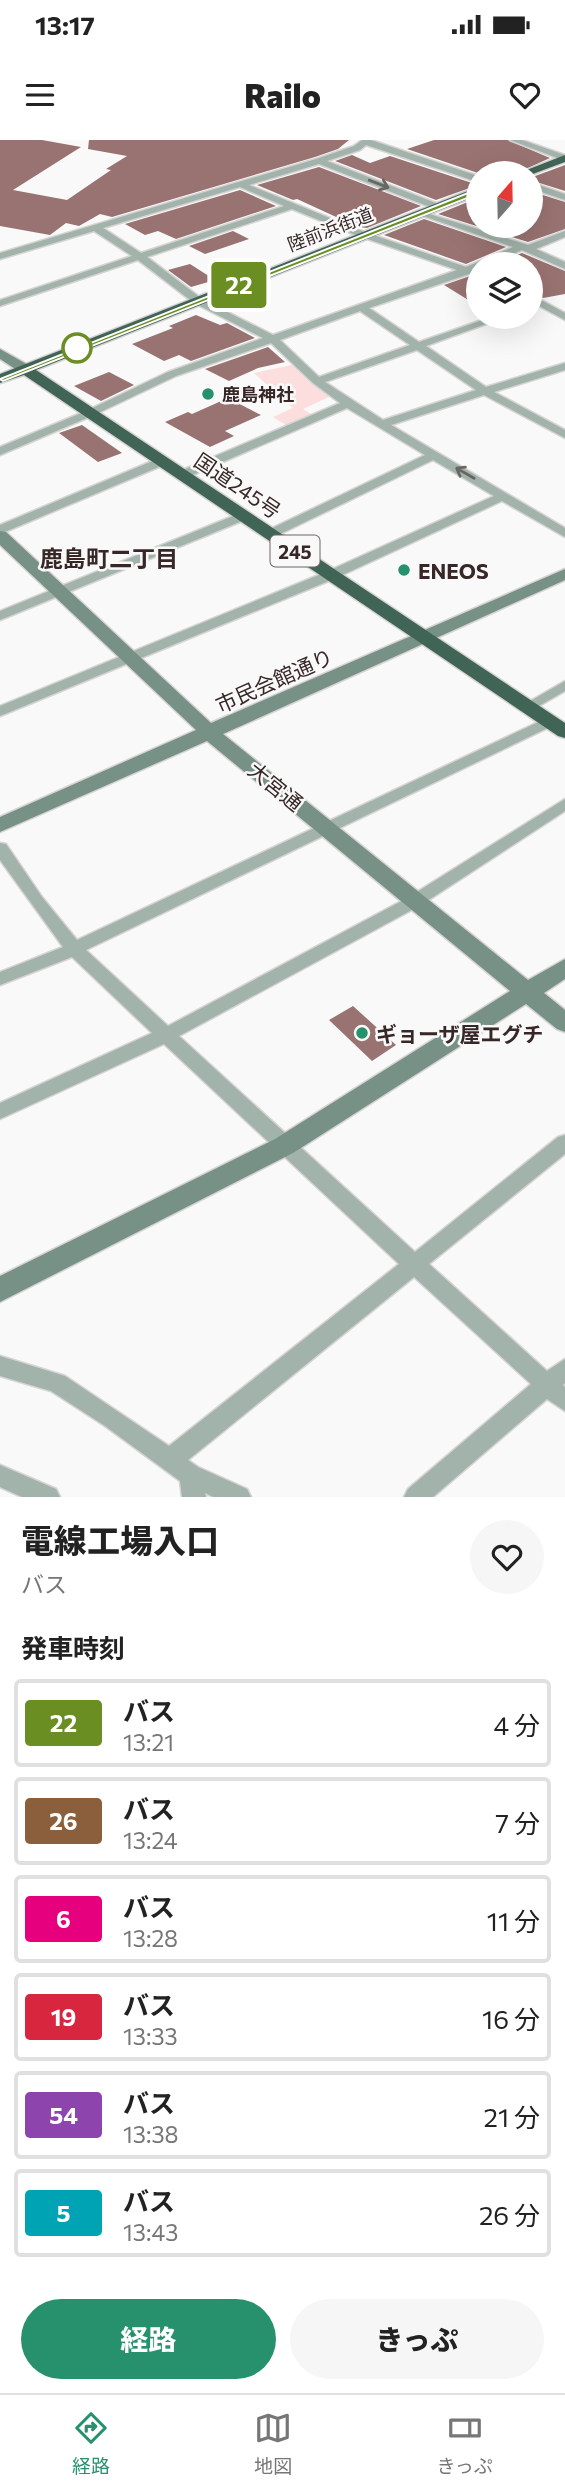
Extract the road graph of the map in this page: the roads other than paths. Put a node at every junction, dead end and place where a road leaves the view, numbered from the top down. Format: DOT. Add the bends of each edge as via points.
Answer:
graph roads {
  1 [pos="514,140"];
  2 [pos="366,141"];
  3 [pos="565,158"];
  4 [pos="319,161"];
  5 [pos="543,166"];
  6 [pos="466,175"];
  7 [pos="240,184"];
  8 [pos="543,189"];
  9 [pos="466,196"];
  10 [pos="565,197"];
  11 [pos="543,198"];
  12 [pos="292,206"];
  13 [pos="438,206"];
  14 [pos="565,206"];
  15 [pos="423,213"];
  16 [pos="94,228"];
  17 [pos="565,234"];
  18 [pos="368,235"];
  19 [pos="527,247"];
  20 [pos="515,252"];
  21 [pos="0,256"];
  22 [pos="139,256"];
  23 [pos="466,266"];
  24 [pos="565,266"];
  25 [pos="466,272"];
  26 [pos="198,301"];
  27 [pos="543,301"];
  28 [pos="0,303"];
  29 [pos="550,303"];
  30 [pos="543,305"];
  31 [pos="361,307"];
  32 [pos="565,317"];
  33 [pos="466,328"];
  34 [pos="273,339"];
  35 [pos="417,344"];
  36 [pos="0,353"];
  37 [pos="565,366"];
  38 [pos="25,369"];
  39 [pos="0,379"];
  40 [pos="317,381"];
  41 [pos="486,392"];
  42 [pos="348,404"];
  43 [pos="90,413"];
  44 [pos="382,424"];
  45 [pos="565,435"];
  46 [pos="0,451"];
  47 [pos="434,455"];
  48 [pos="162,461"];
  49 [pos="183,475"];
  50 [pos="503,496"];
  51 [pos="243,516"];
  52 [pos="0,533"];
  53 [pos="270,534"];
  54 [pos="565,534"];
  55 [pos="565,574"];
  56 [pos="331,575"];
  57 [pos="60,592"];
  58 [pos="0,616"];
  59 [pos="424,638"];
  60 [pos="131,659"];
  61 [pos="565,685"];
  62 [pos="527,707"];
  63 [pos="0,711"];
  64 [pos="549,722"];
  65 [pos="565,732"];
  66 [pos="210,733"];
  67 [pos="565,804"];
  68 [pos="0,825"];
  69 [pos="327,827"];
  70 [pos="0,848"];
  71 [pos="415,901"];
  72 [pos="74,949"];
  73 [pos="565,968"];
  74 [pos="0,979"];
  75 [pos="527,993"];
  76 [pos="565,1023"];
  77 [pos="166,1035"];
  78 [pos="0,1111"];
  79 [pos="565,1143"];
  80 [pos="284,1146"];
  81 [pos="416,1265"];
  82 [pos="0,1290"];
  83 [pos="0,1366"];
  84 [pos="565,1369"];
  85 [pos="546,1384"];
  86 [pos="565,1401"];
  87 [pos="170,1460"];
  88 [pos="0,1476"];
  89 [pos="192,1486"];
  90 [pos="48,1497"];
  91 [pos="239,1497"];
  92 [pos="415,1497"];
  1 -- 3 [label="street"];
  2 -- 4 [label="street"];
  2 -- 6 [label="street"];
  3 -- 5 [label="highway"];
  4 -- 7 [label="street"];
  4 -- 13 [label="street, one-way"];
  7 -- 12 [label="street"];
  7 -- 16 [label="street"];
  8 -- 10 [label="street"];
  9 -- 13 [label="highway, 陸前浜街道"];
  11 -- 14 [label="street"];
  12 -- 18 [label="street"];
  12 -- 22 [label="street"];
  13 -- 15 [label="highway, 陸前浜街道"];
  15 -- 18 [label="highway, 陸前浜街道"];
  15 -- 19 [label="street"];
  16 -- 21 [label="street"];
  16 -- 22 [label="street"];
  17 -- 19 [label="street"];
  18 -- 23 [label="street"];
  18 -- 26 [label="highway, 陸前浜街道"];
  19 -- 20 [label="street"];
  19 -- 24 [label="street"];
  22 -- 26 [label="street"];
  22 -- 28 [label="street"];
  25 -- 31 [label="street"];
  26 -- 34 [label="street"];
  26 -- 38 [label="highway, 陸前浜街道"];
  27 -- 29 [label="street"];
  29 -- 30 [label="street"];
  29 -- 32 [label="street"];
  31 -- 34 [label="street"];
  31 -- 35 [label="street"];
  33 -- 35 [label="street"];
  34 -- 40 [label="street"];
  34 -- 43 [label="street" via="172,374"];
  35 -- 40 [label="street"];
  35 -- 41 [label="street"];
  36 -- 38 [label="street"];
  37 -- 41 [label="street"];
  38 -- 39 [label="highway, 陸前浜街道"];
  38 -- 43 [label="highway, 国道245号 / 245"];
  40 -- 42 [label="street"];
  41 -- 44 [label="street"];
  41 -- 45 [label="street"];
  42 -- 44 [label="street"];
  42 -- 49 [label="street"];
  43 -- 46 [label="street"];
  43 -- 48 [label="highway, 国道245号 / 245"];
  44 -- 47 [label="street"];
  50 -- 47 [label="street, one-way"];
  47 -- 53 [label="street"];
  48 -- 49 [label="highway, 国道245号 / 245"];
  48 -- 52 [label="street"];
  49 -- 51 [label="highway, 国道245号 / 245"];
  50 -- 54 [label="street"];
  50 -- 56 [label="street"];
  51 -- 53 [label="highway, 国道245号 / 245"];
  51 -- 57 [label="street"];
  52 -- 57 [label="street, 大宮通"];
  53 -- 56 [label="highway, 国道245号 / 245"];
  55 -- 59 [label="street, 市民会館通り"];
  56 -- 59 [label="highway, 国道245号 / 245"];
  56 -- 60 [label="street"];
  57 -- 58 [label="street"];
  57 -- 60 [label="street, 大宮通"];
  59 -- 62 [label="highway, 国道245号 / 245"];
  59 -- 66 [label="street, 市民会館通り"];
  60 -- 63 [label="street"];
  60 -- 66 [label="street, 大宮通"];
  61 -- 62 [label="street"];
  62 -- 64 [label="highway, 国道245号 / 245"];
  64 -- 65 [label="highway, 国道245号 / 245"];
  64 -- 69 [label="street"];
  66 -- 68 [label="street, 市民会館通り"];
  66 -- 69 [label="street, 大宮通"];
  67 -- 71 [label="street"];
  69 -- 71 [label="street, 大宮通"];
  69 -- 72 [label="street"];
  70 -- 72 [label="street"];
  71 -- 75 [label="street, 大宮通"];
  71 -- 77 [label="street"];
  72 -- 74 [label="street"];
  72 -- 77 [label="street"];
  73 -- 75 [label="street"];
  75 -- 76 [label="street, 大宮通"];
  75 -- 80 [label="street"];
  77 -- 78 [label="street"];
  77 -- 80 [label="street"];
  79 -- 81 [label="street"];
  80 -- 81 [label="street"];
  80 -- 82 [label="street"];
  81 -- 85 [label="street"];
  81 -- 87 [label="street"];
  83 -- 87 [label="street" via="57,1383"];
  84 -- 85 [label="street"];
  85 -- 86 [label="street"];
  85 -- 92 [label="street"];
  87 -- 89 [label="street"];
  88 -- 90 [label="street"];
  89 -- 91 [label="street"];
}
